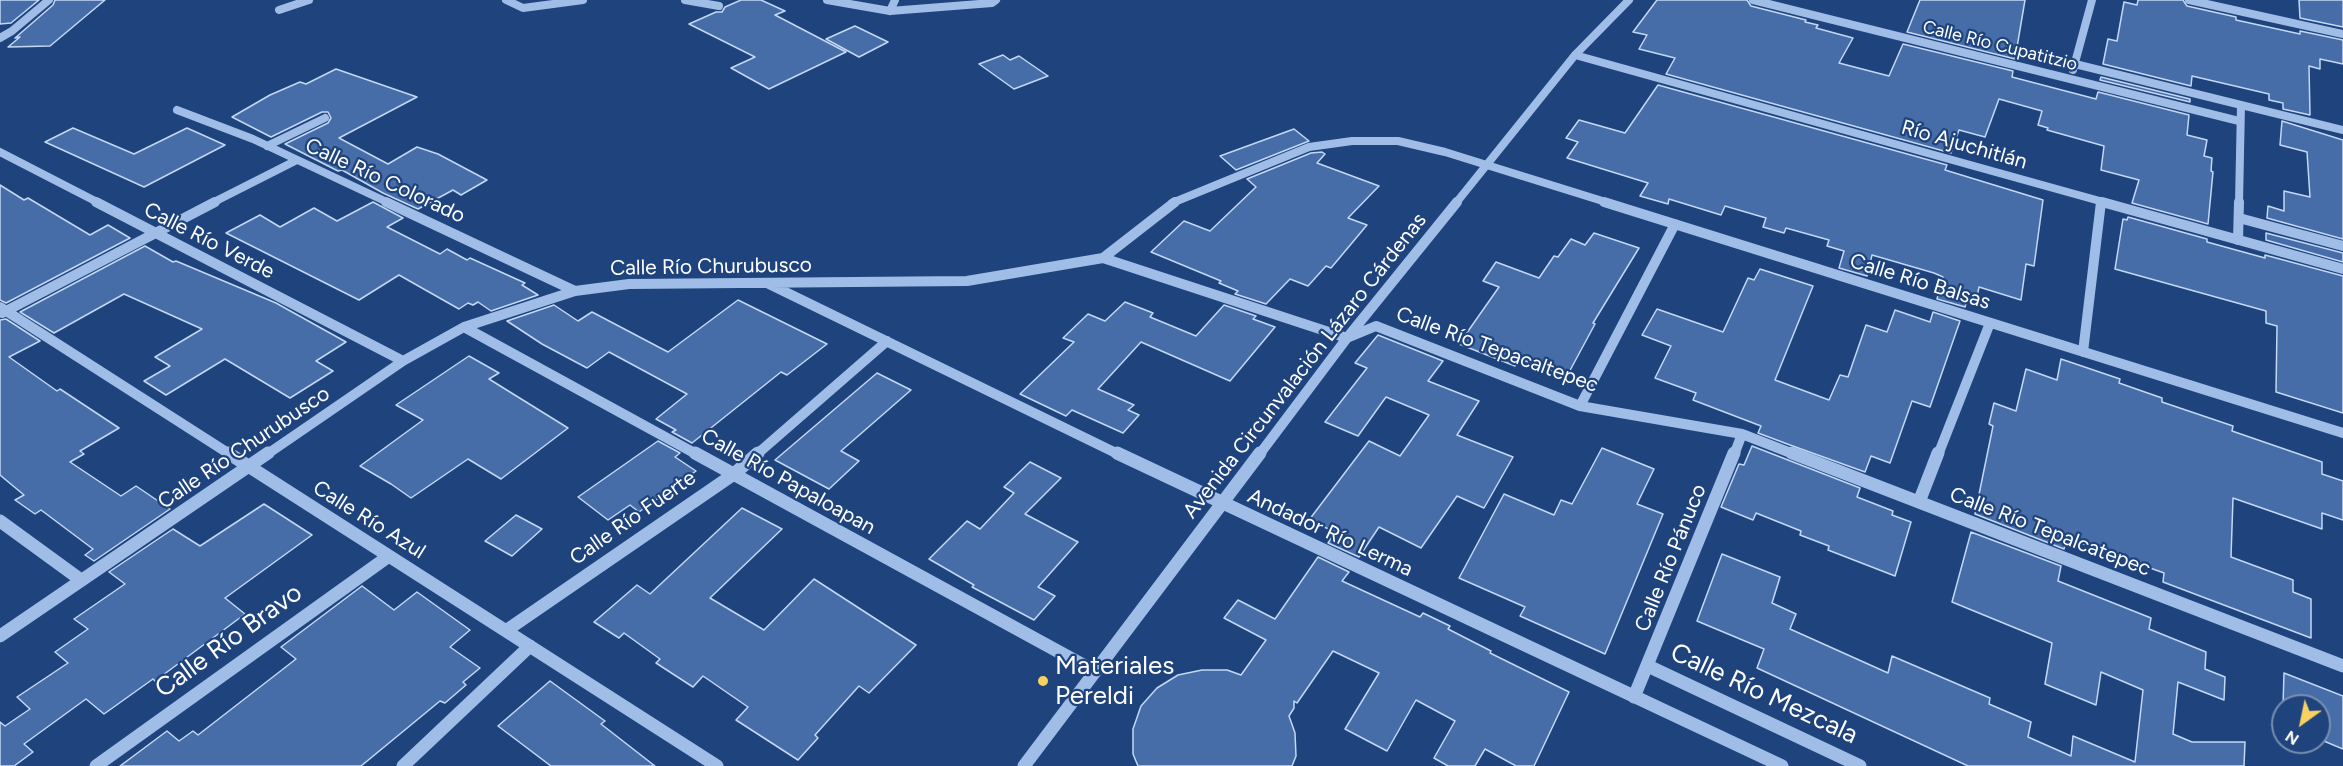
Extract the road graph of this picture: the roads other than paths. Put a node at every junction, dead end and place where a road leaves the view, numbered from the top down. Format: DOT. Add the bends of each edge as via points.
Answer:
graph roads {
  1 [pos="49,0"];
  2 [pos="309,0"];
  3 [pos="506,0"];
  4 [pos="583,0"];
  5 [pos="685,0"];
  6 [pos="827,0"];
  7 [pos="895,0"];
  8 [pos="996,0"];
  9 [pos="1629,0"];
  10 [pos="1753,0"];
  11 [pos="2092,0"];
  12 [pos="2188,0"];
  13 [pos="719,6"];
  14 [pos="279,10"];
  15 [pos="890,11"];
  16 [pos="2343,34"];
  17 [pos="0,38"];
  18 [pos="1575,56"];
  19 [pos="2075,64"];
  20 [pos="2071,79"];
  21 [pos="2241,105"];
  22 [pos="177,110"];
  23 [pos="325,118"];
  24 [pos="2239,122"];
  25 [pos="2343,130"];
  26 [pos="267,146"];
  27 [pos="0,152"];
  28 [pos="297,160"];
  29 [pos="1486,165"];
  30 [pos="2101,202"];
  31 [pos="2239,218"];
  32 [pos="1675,224"];
  33 [pos="153,233"];
  34 [pos="2238,240"];
  35 [pos="2343,246"];
  36 [pos="1103,258"];
  37 [pos="2343,269"];
  38 [pos="766,282"];
  39 [pos="575,291"];
  40 [pos="2,311"];
  41 [pos="1990,323"];
  42 [pos="464,327"];
  43 [pos="1347,338"];
  44 [pos="887,341"];
  45 [pos="2083,352"];
  46 [pos="403,361"];
  47 [pos="1580,406"];
  48 [pos="2343,433"];
  49 [pos="1742,434"];
  50 [pos="249,466"];
  51 [pos="734,474"];
  52 [pos="1919,502"];
  53 [pos="1222,504"];
  54 [pos="0,521"];
  55 [pos="389,556"];
  56 [pos="81,580"];
  57 [pos="507,630"];
  58 [pos="0,636"];
  59 [pos="530,646"];
  60 [pos="1648,666"];
  61 [pos="2343,666"];
  62 [pos="1094,671"];
  63 [pos="1634,697"];
  64 [pos="96,766"];
  65 [pos="403,766"];
  66 [pos="717,766"];
  67 [pos="1024,766"];
  68 [pos="1782,766"];
  69 [pos="1860,766"];
  1 -- 17 [label="street"];
  2 -- 14 [label="street"];
  3 -- 4 [label="street" via="523,8"];
  5 -- 13 [label="street"];
  6 -- 15 [label="street"];
  7 -- 15 [label="street"];
  8 -- 15 [label="street"];
  9 -- 18 [label="street, Avenida Circunvalación Lázaro Cárdenas"];
  10 -- 20 [label="street, Calle Río Cupatitzio"];
  11 -- 19 [label="street"];
  12 -- 16 [label="street"];
  18 -- 29 [label="street, Avenida Circunvalación Lázaro Cárdenas"];
  18 -- 30 [label="street, Río Ajuchitlán"];
  19 -- 20 [label="street"];
  19 -- 21 [label="street, Calle Río Cupatitzio"];
  20 -- 24 [label="street, Calle Río Cupatitzio"];
  21 -- 24 [label="street"];
  21 -- 25 [label="street, Calle Río Cupatitzio"];
  22 -- 26 [label="street, Calle Río Colorado"];
  23 -- 26 [label="street"];
  24 -- 31 [label="street"];
  26 -- 28 [label="street, Calle Río Colorado"];
  27 -- 33 [label="street, Calle Río Verde"];
  28 -- 33 [label="street"];
  28 -- 39 [label="street, Calle Río Colorado"];
  29 -- 32 [label="street, Calle Río Balsas"];
  29 -- 36 [label="street, Calle Río Churubusco" via="1398,141 1352,141 1309,147 1172,203"];
  29 -- 43 [label="street, Avenida Circunvalación Lázaro Cárdenas"];
  30 -- 34 [label="street, Río Ajuchitlán"];
  30 -- 45 [label="street"];
  31 -- 34 [label="street"];
  31 -- 35 [label="street"];
  32 -- 41 [label="street, Calle Río Balsas"];
  32 -- 47 [label="street"];
  33 -- 40 [label="street"];
  33 -- 46 [label="street, Calle Río Verde"];
  34 -- 37 [label="street, Río Ajuchitlán"];
  36 -- 38 [label="street, Calle Río Churubusco" via="968,281"];
  36 -- 43 [label="street"];
  38 -- 39 [label="street, Calle Río Churubusco" via="629,284"];
  38 -- 44 [label="street, Andador Río Lerma"];
  39 -- 42 [label="street, Calle Río Churubusco"];
  40 -- 50 [label="street, Calle Río Azul"];
  41 -- 45 [label="street, Calle Río Balsas"];
  41 -- 52 [label="street"];
  42 -- 46 [label="street, Calle Río Churubusco"];
  42 -- 51 [label="street, Calle Río Papaloapan"];
  43 -- 47 [label="street, Calle Río Tepacaltepec" via="1376,326"];
  43 -- 53 [label="street, Avenida Circunvalación Lázaro Cárdenas"];
  44 -- 51 [label="street, Calle Río Fuerte"];
  44 -- 53 [label="street, Andador Río Lerma"];
  45 -- 48 [label="street, Calle Río Balsas"];
  46 -- 50 [label="street, Calle Río Churubusco"];
  47 -- 49 [label="street, Calle Río Tepacaltepec"];
  49 -- 52 [label="street, Calle Río Tepalcatepec"];
  49 -- 60 [label="street, Calle Río Pánuco"];
  50 -- 55 [label="street, Calle Río Azul"];
  50 -- 56 [label="street, Calle Río Churubusco"];
  51 -- 57 [label="street, Calle Río Fuerte"];
  51 -- 62 [label="street, Calle Río Papaloapan"];
  52 -- 61 [label="street, Calle Río Tepalcatepec"];
  53 -- 62 [label="street, Avenida Circunvalación Lázaro Cárdenas"];
  53 -- 63 [label="street, Andador Río Lerma"];
  54 -- 56 [label="street"];
  55 -- 57 [label="street, Calle Río Azul"];
  55 -- 64 [label="street, Calle Río Bravo"];
  56 -- 58 [label="street, Calle Río Churubusco"];
  57 -- 59 [label="street, Calle Río Azul"];
  59 -- 65 [label="street"];
  59 -- 66 [label="street, Calle Río Azul"];
  60 -- 63 [label="street, Calle Río Pánuco"];
  60 -- 69 [label="street, Calle Río Mezcala"];
  62 -- 67 [label="street, Avenida Circunvalación Lázaro Cárdenas"];
  63 -- 68 [label="street, Andador Río Lerma"];
}
